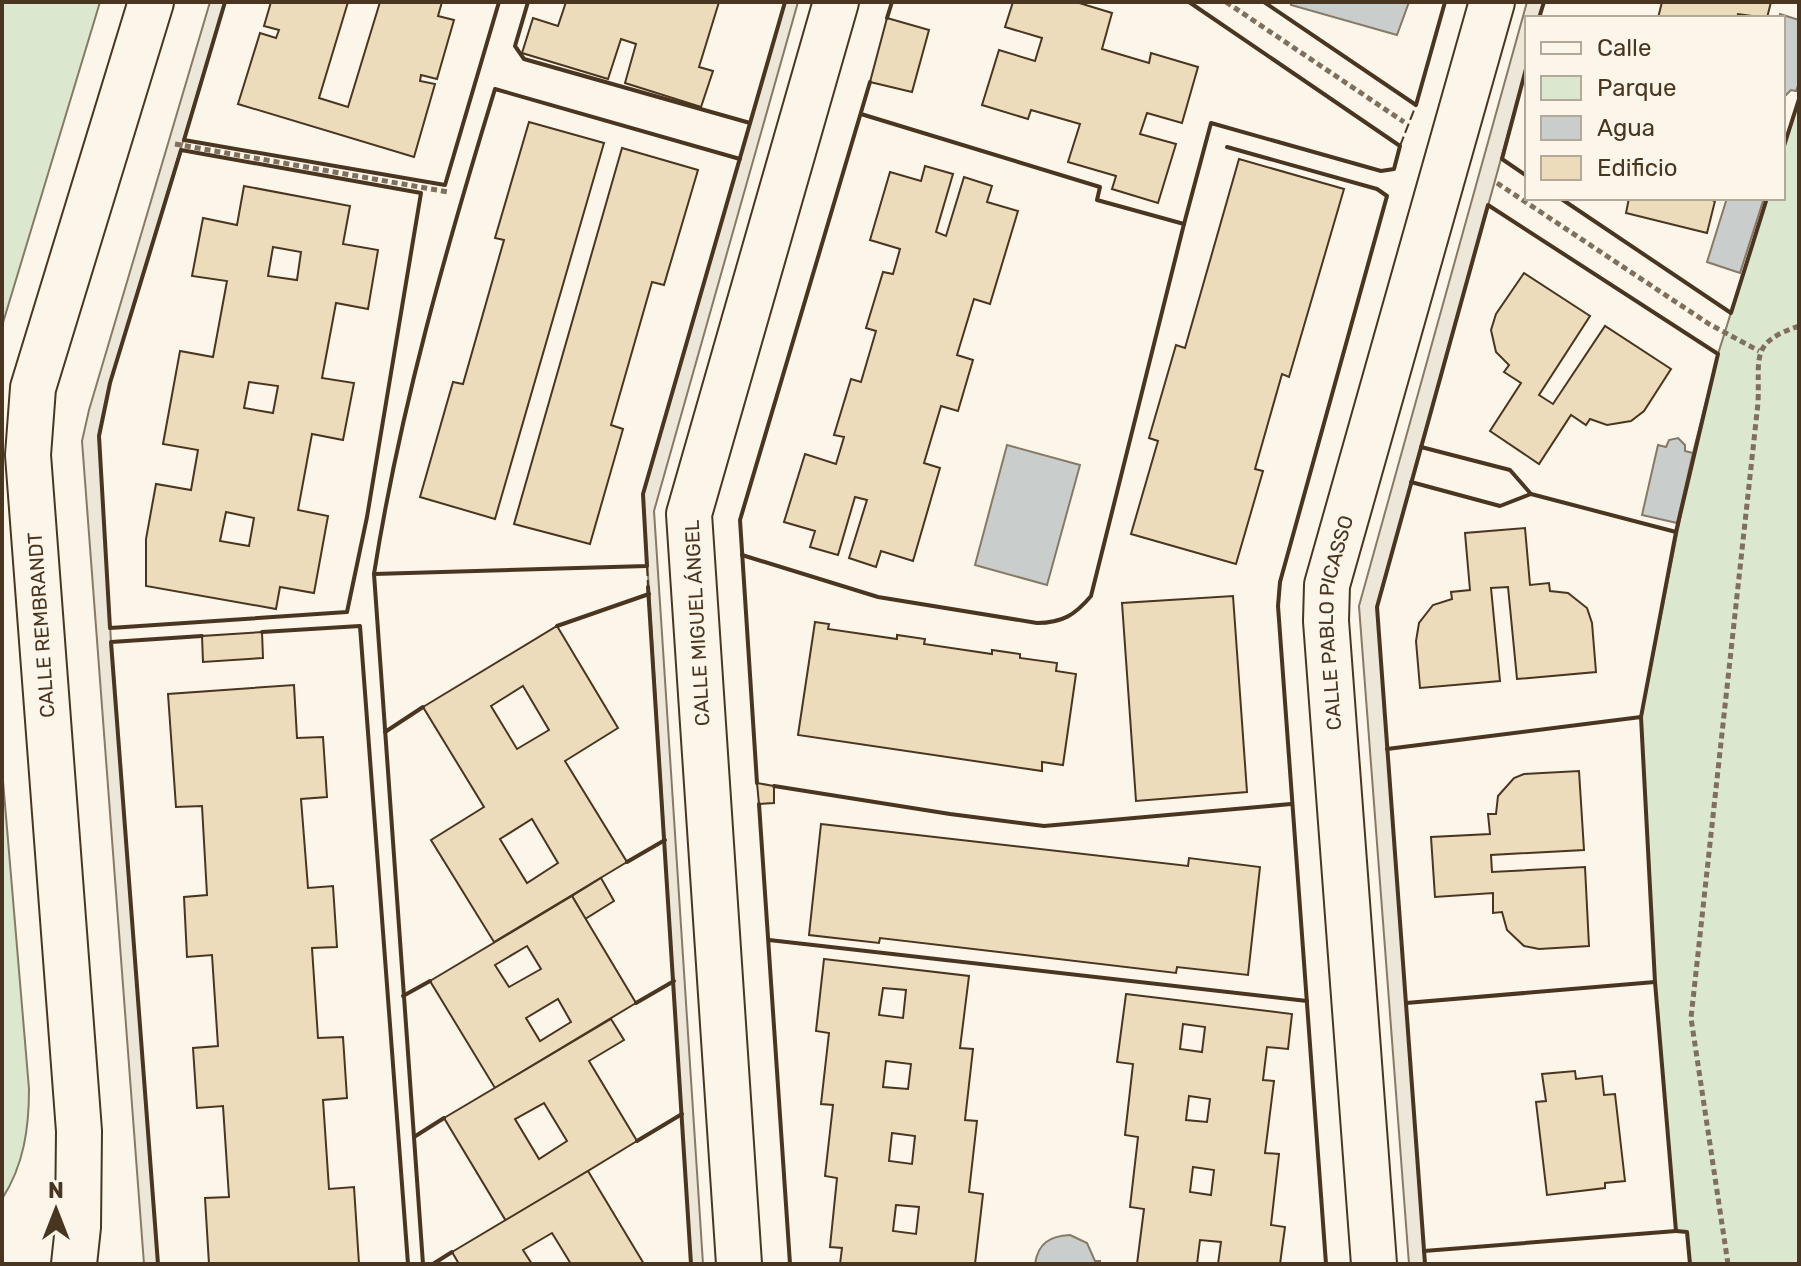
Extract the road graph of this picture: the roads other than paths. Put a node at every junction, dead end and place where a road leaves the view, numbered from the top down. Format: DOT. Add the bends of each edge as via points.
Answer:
graph roads {
  1 [pos="151,2"];
  2 [pos="836,2"];
  3 [pos="1492,2"];
  4 [pos="74,1264"];
  5 [pos="739,1264"];
  6 [pos="1374,1264"];
  1 -- 4 [label="street, CALLE REMBRANDT" via="33,388 28,455 79,1131"];
  2 -- 5 [label="street, CALLE MIGUEL ÁNGEL" via="689,514"];
  3 -- 6 [label="street, CALLE PABLO PICASSO" via="1327,585"];
}
